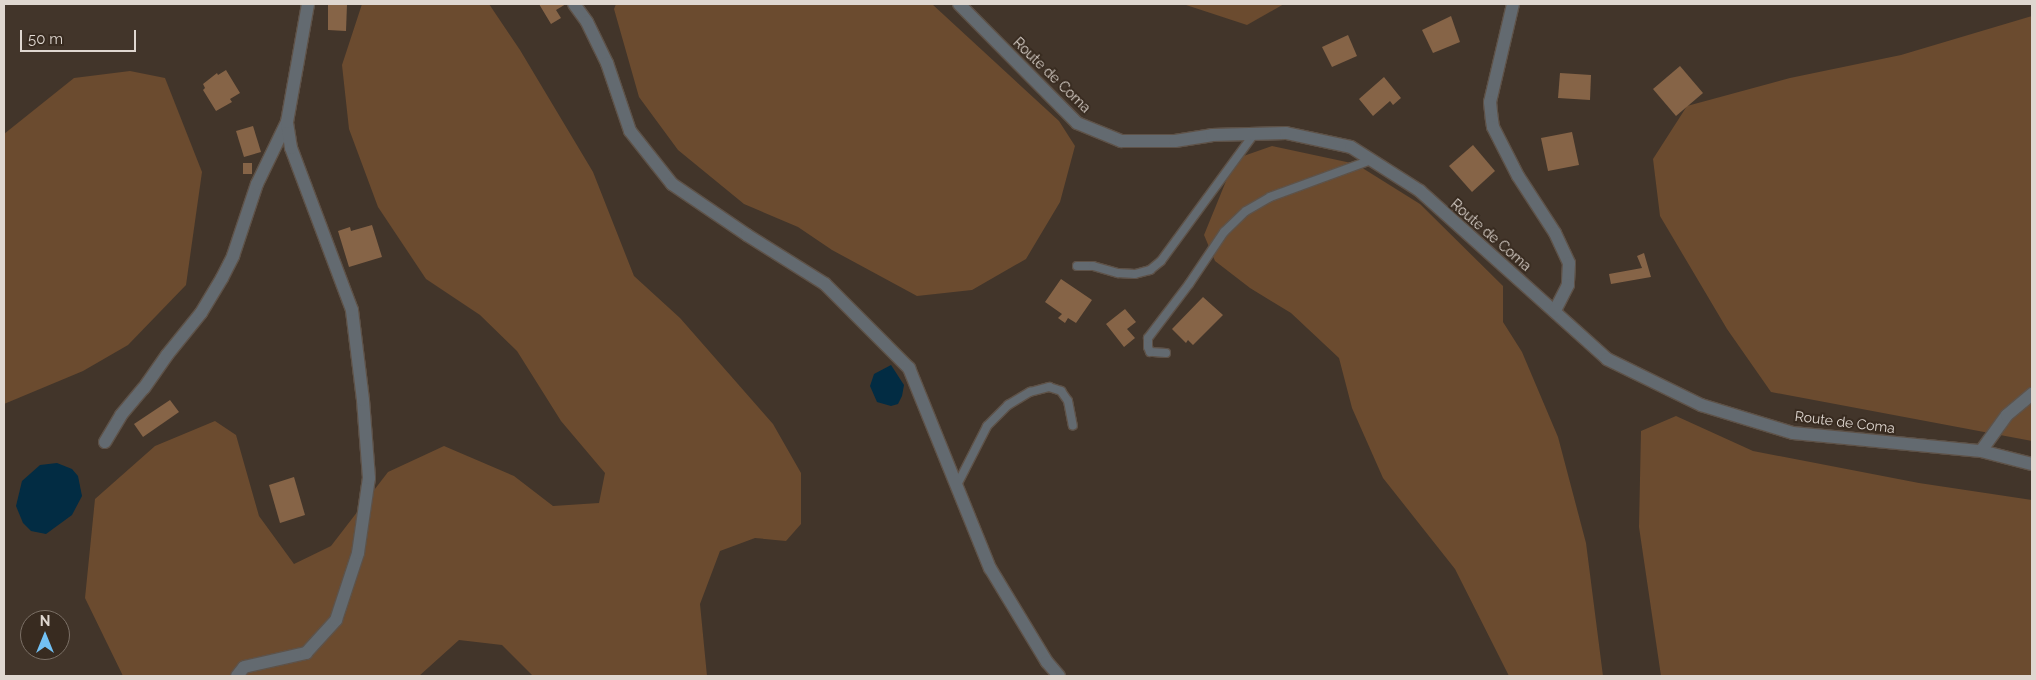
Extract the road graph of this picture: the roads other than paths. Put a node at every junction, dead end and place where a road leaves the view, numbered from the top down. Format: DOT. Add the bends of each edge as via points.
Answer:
graph roads {
  1 [pos="308,4"];
  2 [pos="574,4"];
  3 [pos="958,4"];
  4 [pos="1513,4"];
  5 [pos="287,122"];
  6 [pos="1254,134"];
  7 [pos="1371,160"];
  8 [pos="1077,266"];
  9 [pos="1555,311"];
  10 [pos="1166,353"];
  11 [pos="2032,394"];
  12 [pos="1073,426"];
  13 [pos="105,442"];
  14 [pos="1981,451"];
  15 [pos="2032,464"];
  16 [pos="957,485"];
  17 [pos="236,676"];
  18 [pos="1059,676"];
  1 -- 5 [label="street"];
  2 -- 16 [label="street" via="587,22 607,63 630,131 672,184 825,284 909,368"];
  3 -- 6 [label="street, Route de Coma" via="1077,123 1121,141 1175,142 1212,135"];
  4 -- 9 [label="street" via="1490,102 1492,120 1518,176 1555,233 1569,262 1568,285"];
  5 -- 13 [label="street" via="257,184 233,256 222,278 200,313 121,415"];
  5 -- 17 [label="street" via="291,148 352,310 369,478 358,552 336,620 306,653 244,667"];
  6 -- 7 [label="street, Route de Coma" via="1286,133 1350,147"];
  6 -- 8 [label="lane" via="1161,261 1150,270 1135,274"];
  7 -- 9 [label="street, Route de Coma" via="1420,191"];
  7 -- 10 [label="lane" via="1270,198 1241,216 1224,232 1190,284 1148,338 1150,352"];
  9 -- 14 [label="street, Route de Coma" via="1607,359 1701,406 1793,432"];
  11 -- 14 [label="street" via="2007,415"];
  12 -- 16 [label="lane" via="1068,401 1061,391 1049,387 1030,392 1008,405 987,426"];
  14 -- 15 [label="street, Route de Coma"];
  16 -- 18 [label="street" via="990,568 1047,662"];
}
